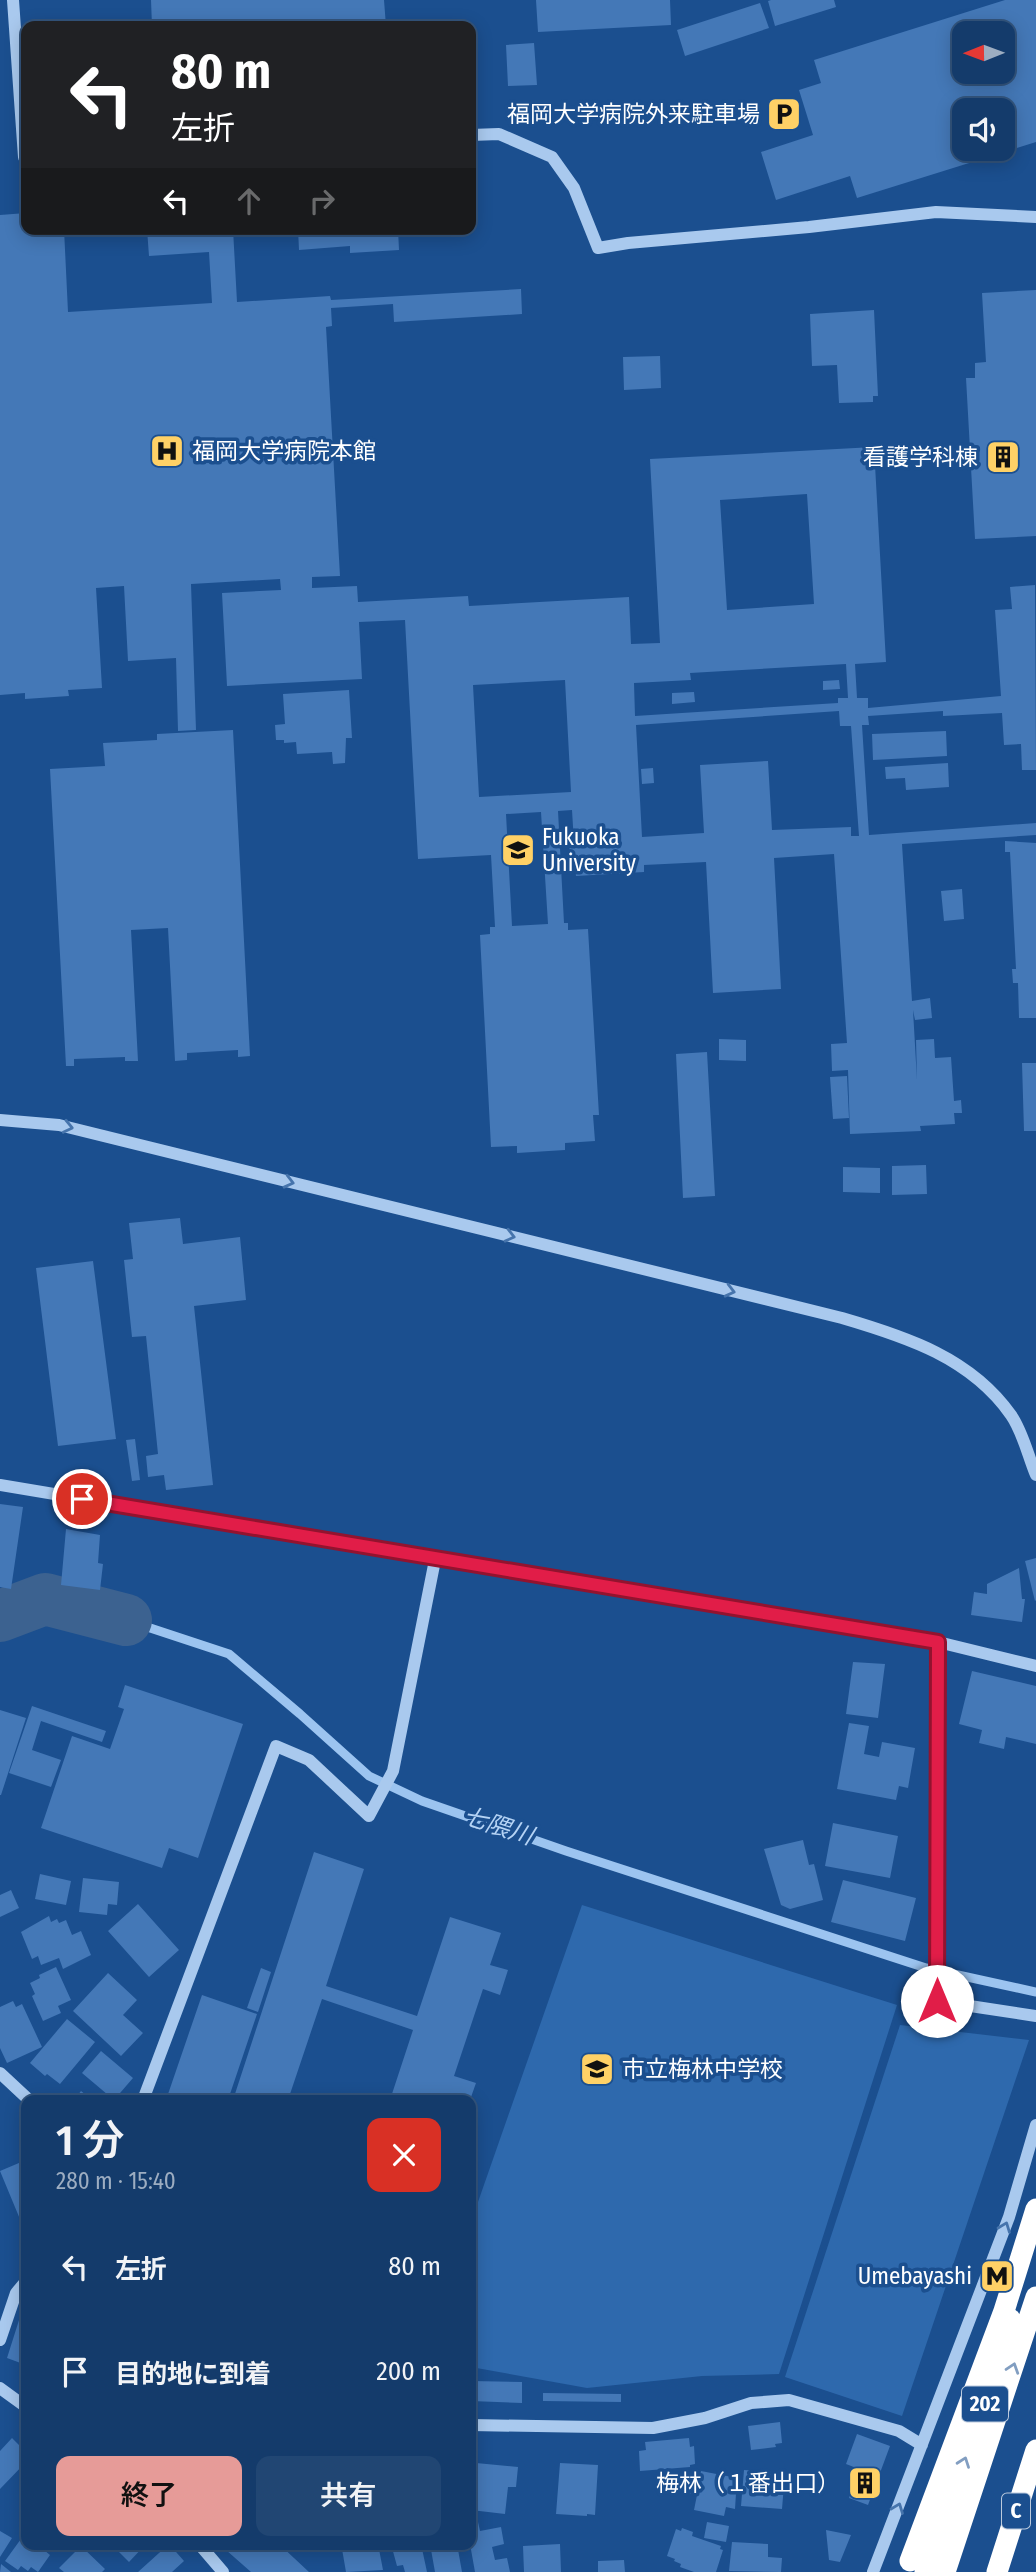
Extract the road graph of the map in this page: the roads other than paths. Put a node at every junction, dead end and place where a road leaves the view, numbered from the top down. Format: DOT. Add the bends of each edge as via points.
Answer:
graph roads {
  1 [pos="13,0"];
  2 [pos="21,114"];
  3 [pos="476,135"];
  4 [pos="1036,217"];
  5 [pos="0,1120"];
  6 [pos="1036,1475"];
  7 [pos="0,1485"];
  8 [pos="435,1560"];
  9 [pos="938,1642"];
  10 [pos="1036,1665"];
  11 [pos="1036,2015"];
  12 [pos="0,2073"];
  13 [pos="24,2095"];
  14 [pos="146,2095"];
  15 [pos="1036,2125"];
  16 [pos="1036,2209"];
  17 [pos="1036,2232"];
  18 [pos="21,2287"];
  19 [pos="1036,2297"];
  20 [pos="0,2340"];
  21 [pos="0,2388"];
  22 [pos="21,2403"];
  23 [pos="476,2425"];
  24 [pos="922,2445"];
  25 [pos="1036,2450"];
  26 [pos="1036,2482"];
  27 [pos="205,2550"];
  28 [pos="223,2572"];
  29 [pos="873,2572"];
  30 [pos="906,2572"];
  31 [pos="925,2572"];
  32 [pos="945,2572"];
  33 [pos="997,2572"];
  34 [pos="1003,2572"];
  1 -- 2 [label="street"];
  3 -- 4 [label="street" via="499,134 552,157 574,188 598,248 936,212"];
  5 -- 6 [label="street, one-way" via="59,1125 895,1334 941,1353 977,1378 1012,1416"];
  7 -- 8 [label="street"];
  8 -- 9 [label="street"];
  8 -- 14 [label="street" via="393,1771 369,1816 309,1760 276,1746"];
  9 -- 10 [label="street"];
  9 -- 11 [label="street" via="937,2001"];
  12 -- 13 [label="street"];
  24 -- 15 [label="street, one-way" via="1009,2217"];
  16 -- 30 [label="highway, bridge" via="1004,2311"];
  31 -- 17 [label="highway, 202, one-way" via="983,2409"];
  18 -- 20 [label="street"];
  32 -- 19 [label="highway, C, one-way"];
  21 -- 22 [label="street"];
  23 -- 24 [label="street" via="653,2428 751,2403 789,2400 899,2431"];
  29 -- 24 [label="street, one-way"];
  25 -- 33 [label="highway, C"];
  26 -- 34 [label="highway"];
  27 -- 28 [label="street"];
}
